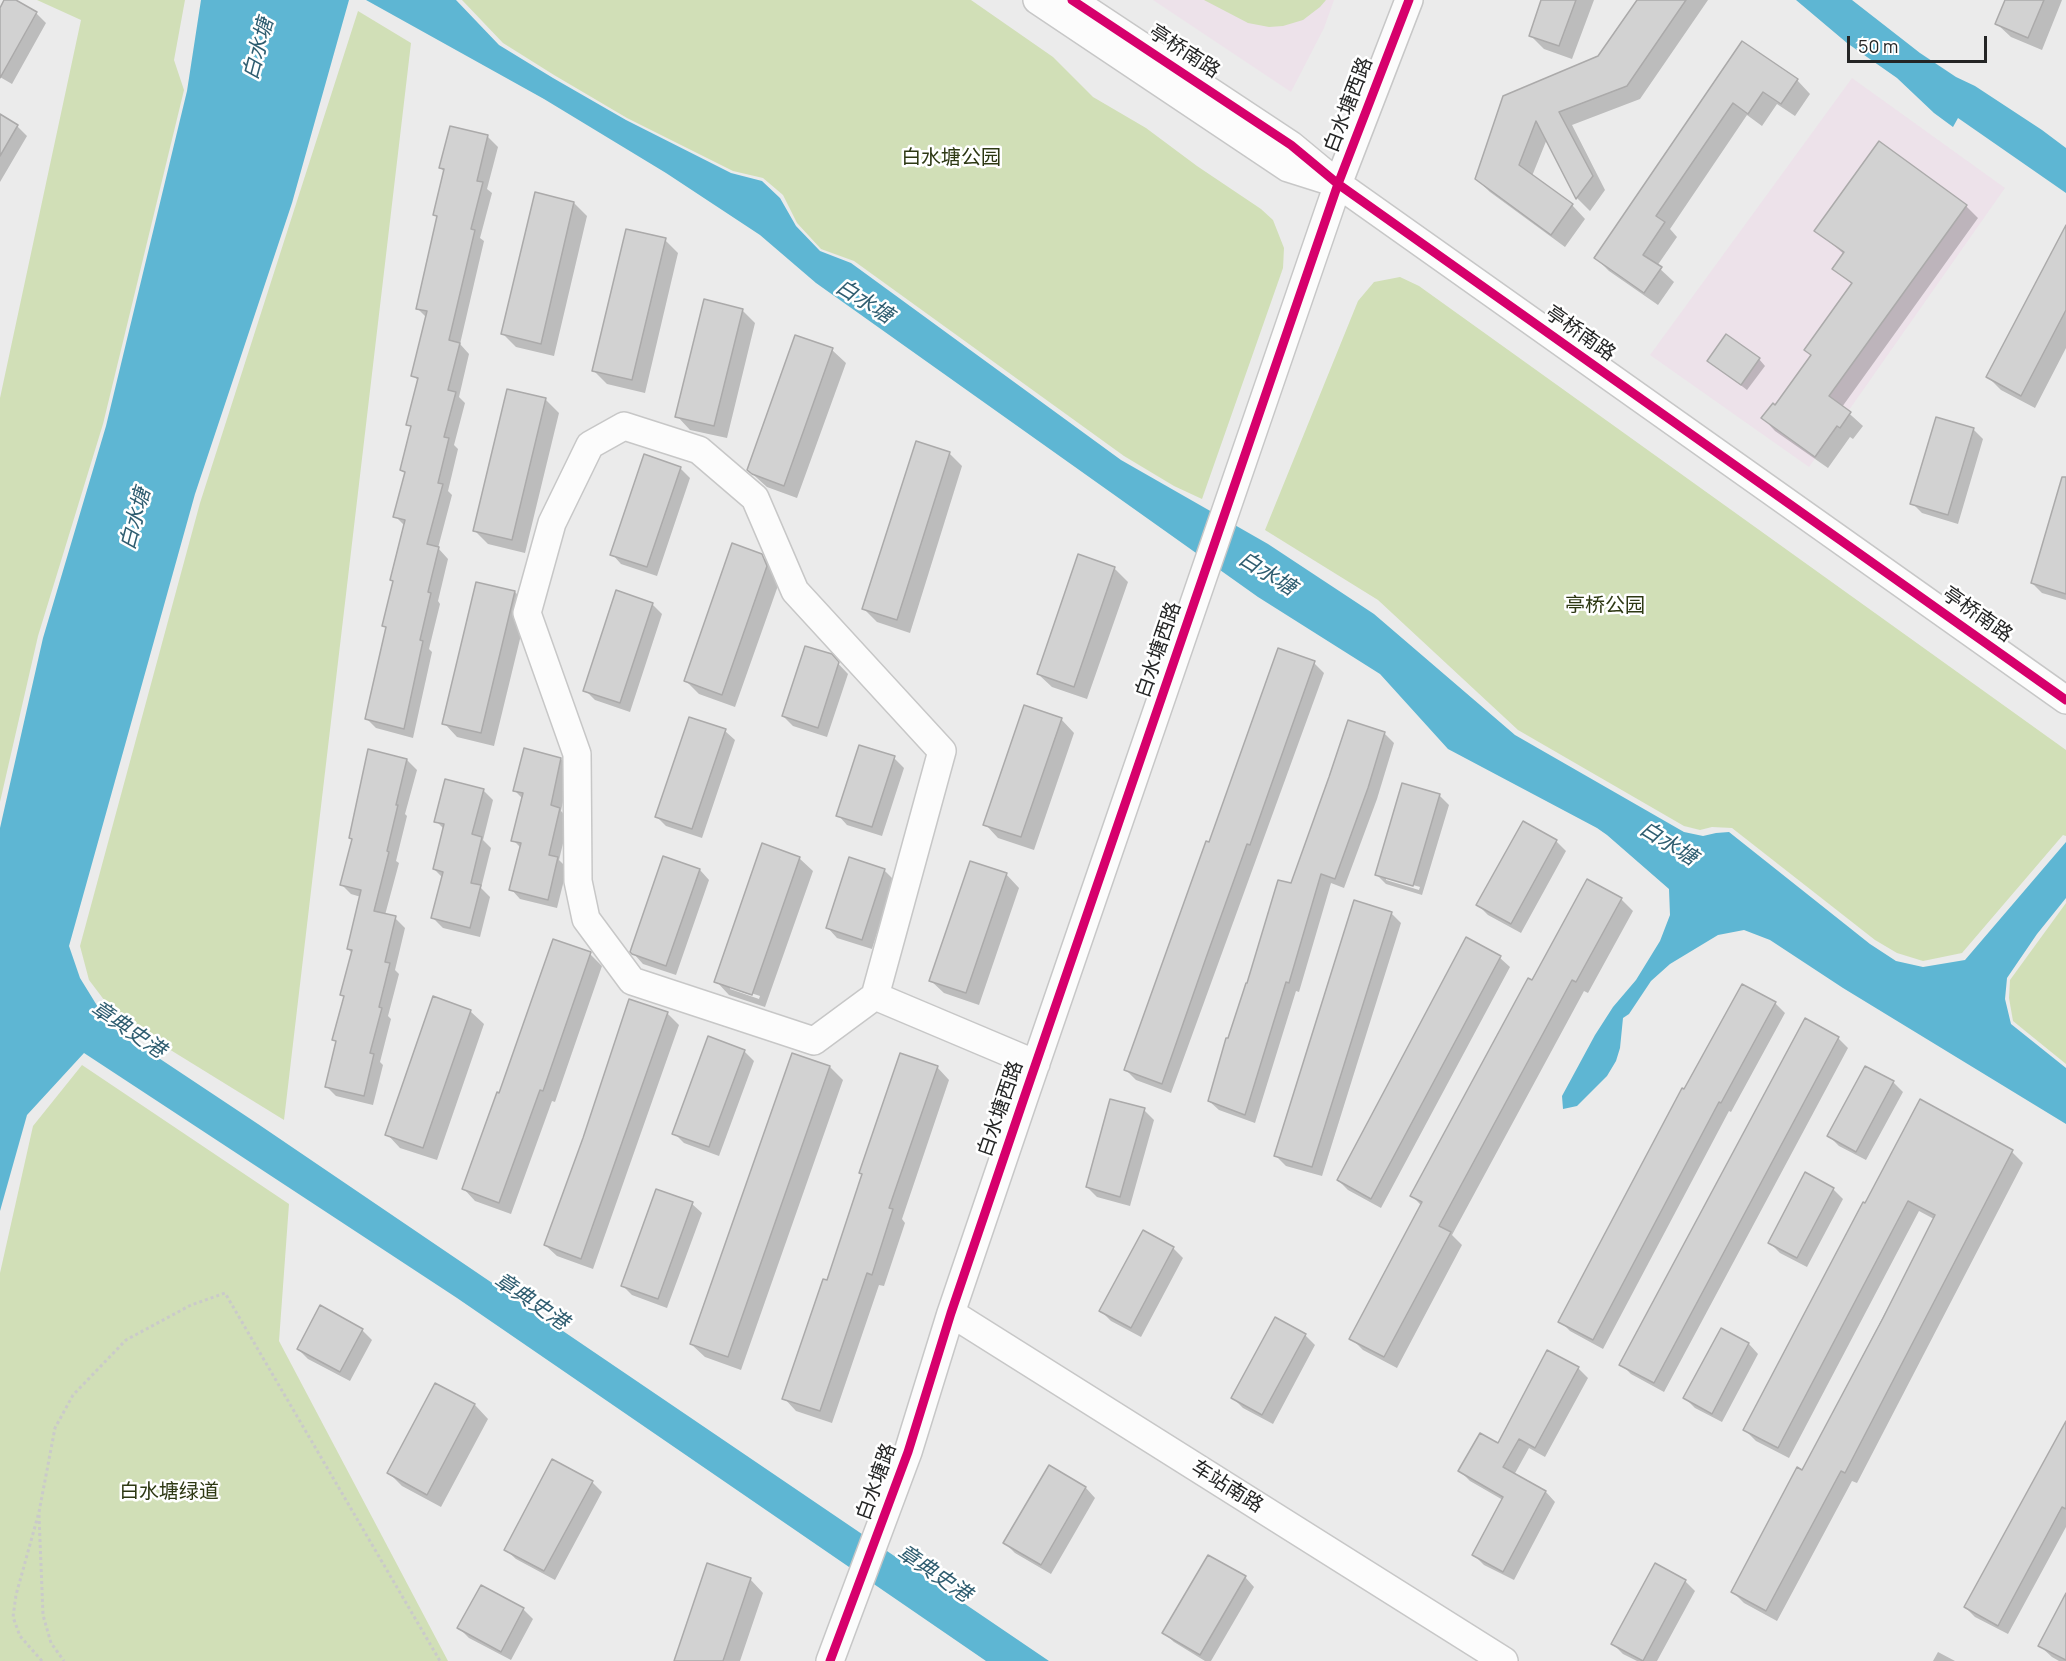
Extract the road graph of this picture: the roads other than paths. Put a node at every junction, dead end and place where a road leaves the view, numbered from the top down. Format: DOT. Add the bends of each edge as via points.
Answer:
graph roads {
  1 [pos="1037,0"];
  2 [pos="1072,0"];
  3 [pos="1409,0"];
  4 [pos="1338,184"];
  5 [pos="2066,700"];
  6 [pos="875,996"];
  7 [pos="1036,1064"];
  8 [pos="951,1314"];
  9 [pos="830,1658"];
  10 [pos="1504,1661"];
  1 -- 4 [label="street, 亭桥南路" via="1288,168"];
  2 -- 4 [label="street, 亭桥南路" via="1291,145"];
  3 -- 4 [label="street, 白水塘西路"];
  4 -- 5 [label="street, 亭桥南路"];
  4 -- 7 [label="street, 白水塘西路"];
  6 -- 6 [label="street" via="942,751 795,591 755,498 699,450 624,426 590,445 552,523 527,613 577,754 578,881 586,919 632,981 814,1041"];
  6 -- 7 [label="street"];
  7 -- 8 [label="street, 白水塘西路"];
  8 -- 9 [label="street, 白水塘路" via="908,1452"];
  8 -- 10 [label="street, 车站南路"];
}
